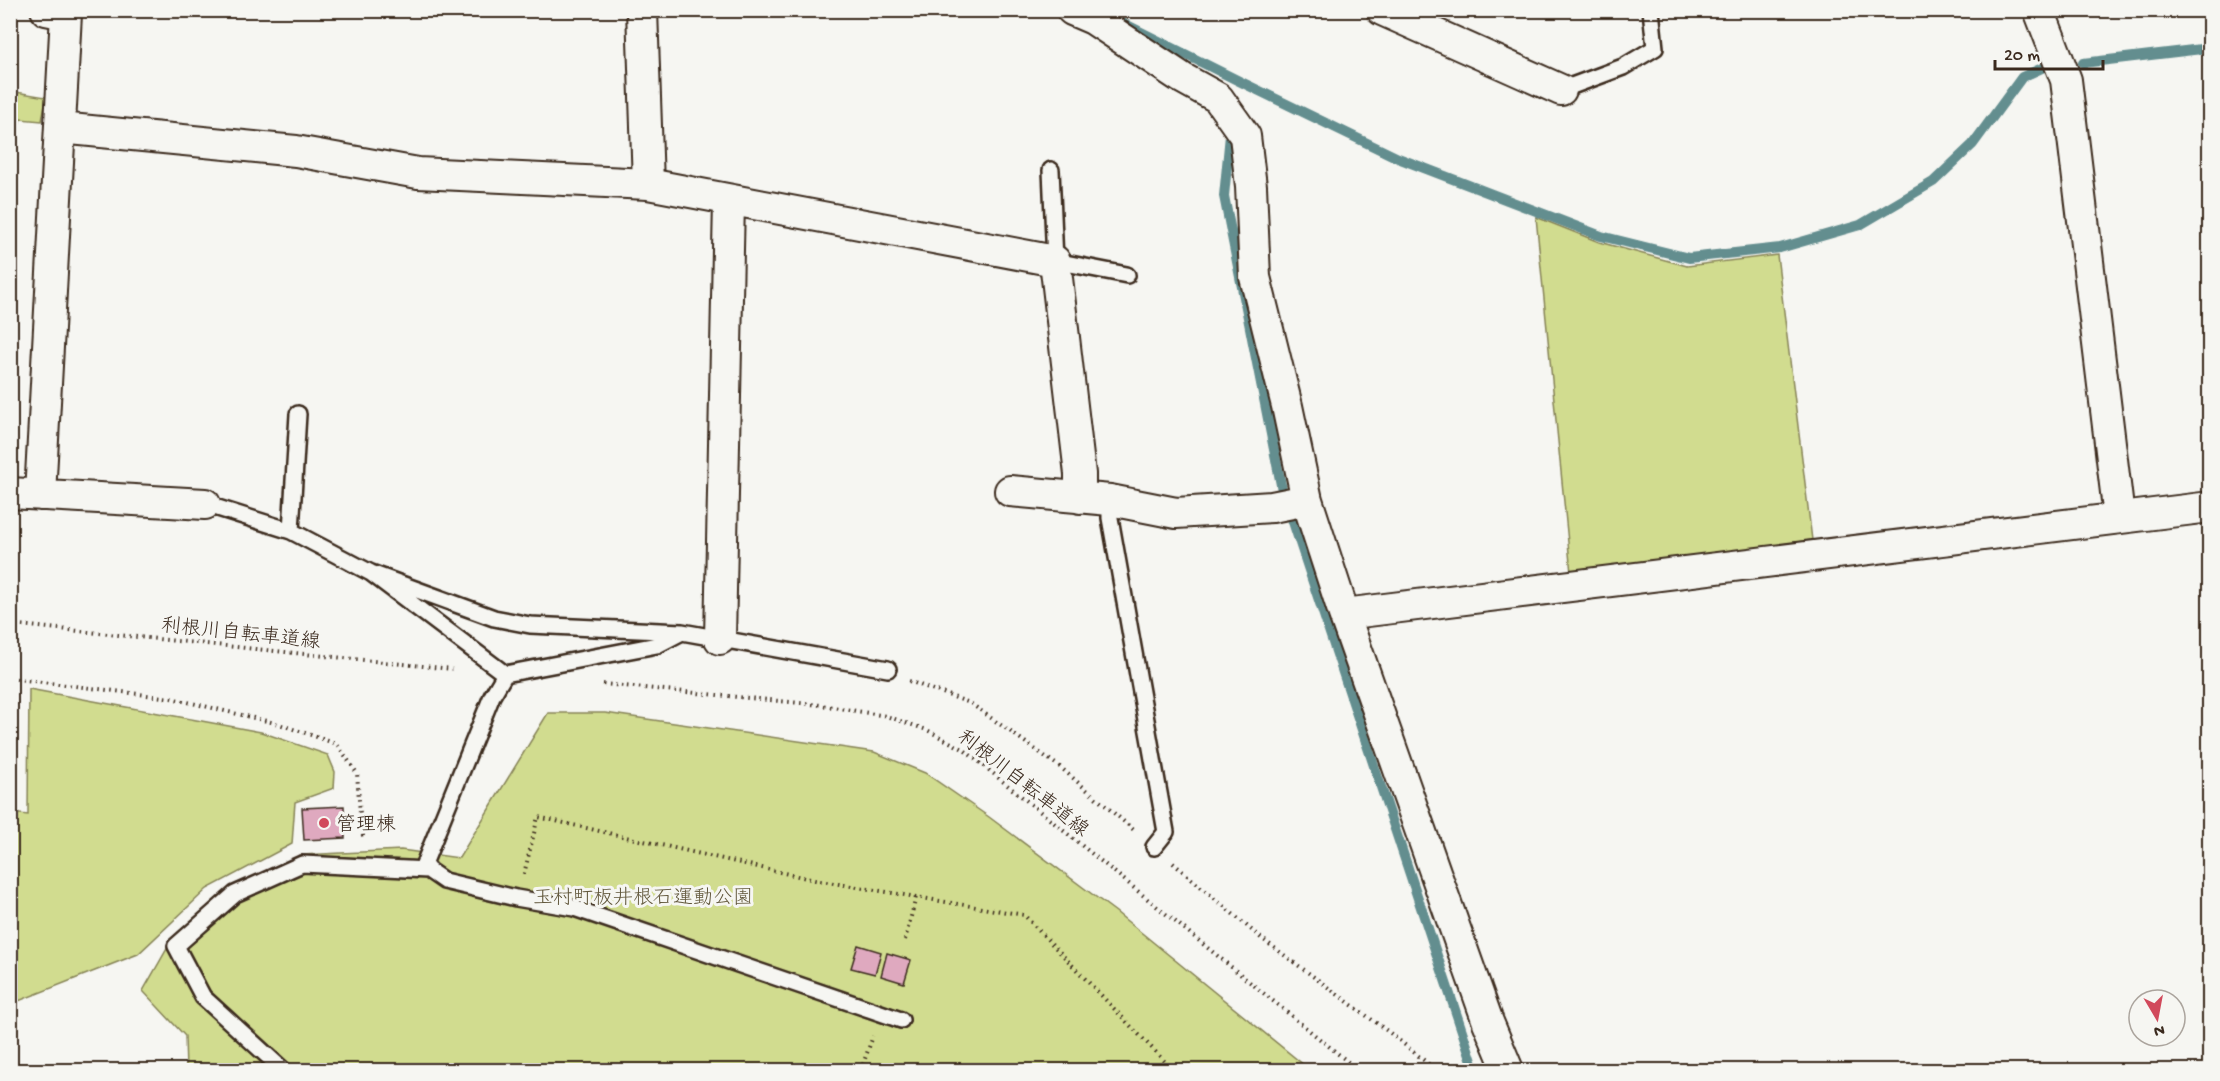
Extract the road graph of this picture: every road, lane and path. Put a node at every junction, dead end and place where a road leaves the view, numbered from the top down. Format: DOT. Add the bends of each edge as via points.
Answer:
graph roads {
  1 [pos="46,10"];
  2 [pos="642,10"];
  3 [pos="1382,10"];
  4 [pos="1651,10"];
  5 [pos="2039,10"];
  6 [pos="1086,13"];
  7 [pos="1437,23"];
  8 [pos="1561,90"];
  9 [pos="60,128"];
  10 [pos="1051,170"];
  11 [pos="648,184"];
  12 [pos="729,201"];
  13 [pos="1055,261"];
  14 [pos="1126,275"];
  15 [pos="298,414"];
  16 [pos="1010,491"];
  17 [pos="10,493"];
  18 [pos="40,495"];
  19 [pos="1080,498"];
  20 [pos="1307,500"];
  21 [pos="1110,501"];
  22 [pos="206,504"];
  23 [pos="2210,507"];
  24 [pos="2119,517"];
  25 [pos="291,531"];
  26 [pos="371,573"];
  27 [pos="1344,614"];
  28 [pos="10,624"];
  29 [pos="682,632"];
  30 [pos="720,639"];
  31 [pos="456,669"];
  32 [pos="888,669"];
  33 [pos="505,674"];
  34 [pos="10,678"];
  35 [pos="599,683"];
  36 [pos="1154,847"];
  37 [pos="531,850"];
  38 [pos="375,868"];
  39 [pos="428,870"];
  40 [pos="916,897"];
  41 [pos="905,940"];
  42 [pos="881,1013"];
  43 [pos="901,1020"];
  44 [pos="1348,1062"];
  45 [pos="283,1071"];
  46 [pos="861,1071"];
  47 [pos="1173,1071"];
  48 [pos="1341,1071"];
  49 [pos="1358,1071"];
  50 [pos="1372,1071"];
  51 [pos="1389,1071"];
  52 [pos="1508,1071"];
  1 -- 9 [label="street" via="66,14"];
  2 -- 11 [label="street"];
  3 -- 7 [label="street"];
  4 -- 8 [label="lane" via="1655,48 1623,67"];
  5 -- 24 [label="street" via="2066,80"];
  6 -- 20 [label="street" via="1218,98 1245,136 1255,277"];
  7 -- 8 [label="street"];
  9 -- 11 [label="street" via="296,151 418,173"];
  9 -- 18 [label="street"];
  10 -- 13 [label="lane"];
  11 -- 12 [label="street"];
  12 -- 13 [label="street"];
  12 -- 30 [label="street"];
  13 -- 14 [label="lane"];
  13 -- 19 [label="street"];
  15 -- 25 [label="lane"];
  16 -- 19 [label="street"];
  17 -- 18 [label="street"];
  18 -- 22 [label="street"];
  19 -- 21 [label="street"];
  20 -- 21 [label="street" via="1272,507 1176,513"];
  20 -- 27 [label="street"];
  21 -- 36 [label="lane" via="1166,832"];
  22 -- 25 [label="lane"];
  23 -- 24 [label="street"];
  24 -- 27 [label="street"];
  25 -- 26 [label="lane"];
  26 -- 29 [label="lane" via="494,618 530,625"];
  26 -- 33 [label="lane"];
  27 -- 52 [label="street"];
  28 -- 31 [label="path, 利根川自転車道線"];
  29 -- 30 [label="lane"];
  29 -- 33 [label="lane" via="657,645"];
  30 -- 32 [label="lane"];
  33 -- 39 [label="lane" via="492,696 424,864"];
  34 -- 38 [label="path" via="171,698 279,724 336,744 357,773 361,827"];
  35 -- 44 [label="path, 利根川自転車道線" via="821,705 886,716 927,730 963,749"];
  37 -- 40 [label="path" via="538,817 814,879"];
  38 -- 39 [label="lane"];
  38 -- 45 [label="lane" via="302,864 235,894 176,946 202,997"];
  39 -- 42 [label="lane" via="444,881 574,908"];
  40 -- 41 [label="path"];
  40 -- 47 [label="path" via="1024,915"];
  42 -- 43 [label="lane"];
  42 -- 46 [label="path"];
  44 -- 48 [label="path"];
  44 -- 49 [label="path, 利根川自転車道線"];
  50 -- 51 [label="path" via="1383,1067"];
}
